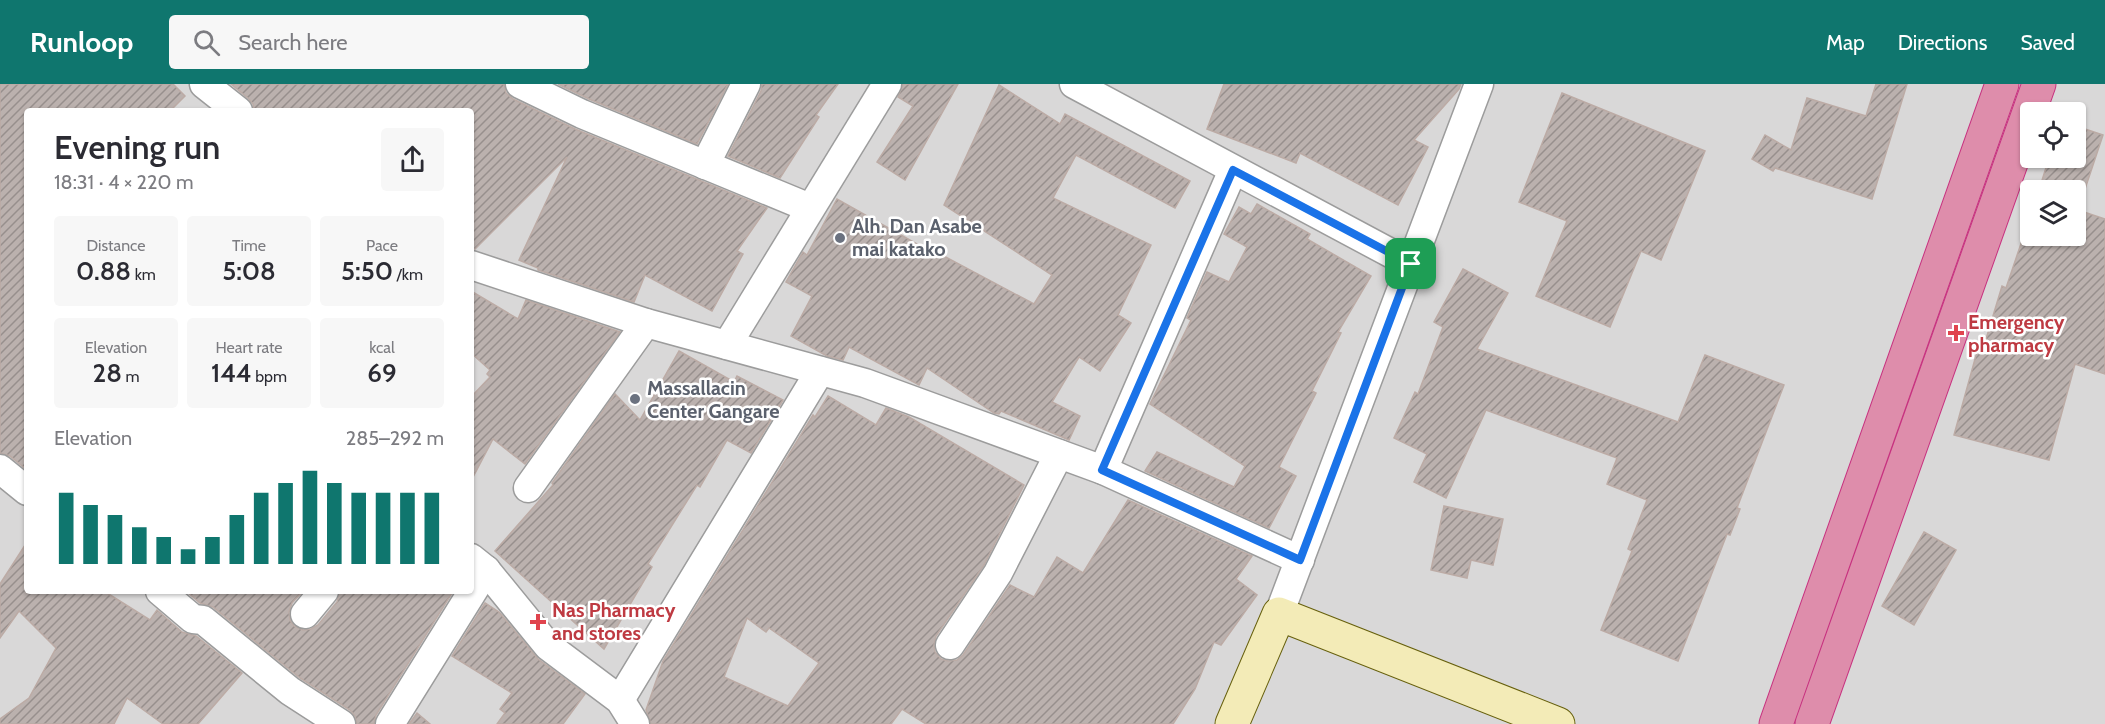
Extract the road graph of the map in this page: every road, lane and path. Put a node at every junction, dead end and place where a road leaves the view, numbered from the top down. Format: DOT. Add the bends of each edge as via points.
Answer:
graph roads {
  1 [pos="204,84"];
  2 [pos="520,84"];
  3 [pos="746,84"];
  4 [pos="887,84"];
  5 [pos="1074,84"];
  6 [pos="1479,84"];
  7 [pos="2002,84"];
  8 [pos="2039,84"];
  9 [pos="234,108"];
  10 [pos="705,165"];
  11 [pos="1233,170"];
  12 [pos="810,208"];
  13 [pos="1411,264"];
  14 [pos="474,266"];
  15 [pos="646,323"];
  16 [pos="727,345"];
  17 [pos="820,370"];
  18 [pos="1059,454"];
  19 [pos="0,469"];
  20 [pos="1102,470"];
  21 [pos="528,488"];
  22 [pos="24,489"];
  23 [pos="1300,560"];
  24 [pos="479,564"];
  25 [pos="164,594"];
  26 [pos="322,594"];
  27 [pos="462,594"];
  28 [pos="305,614"];
  29 [pos="1279,614"];
  30 [pos="950,645"];
  31 [pos="620,700"];
  32 [pos="341,724"];
  33 [pos="390,724"];
  34 [pos="636,724"];
  35 [pos="1232,724"];
  36 [pos="1558,724"];
  37 [pos="1776,724"];
  38 [pos="1812,724"];
  1 -- 9 [label="street"];
  2 -- 10 [label="street"];
  3 -- 10 [label="street"];
  4 -- 12 [label="street"];
  5 -- 11 [label="street"];
  6 -- 13 [label="street"];
  7 -- 37 [label="highway"];
  8 -- 38 [label="highway"];
  10 -- 12 [label="street"];
  11 -- 13 [label="street"];
  11 -- 20 [label="street"];
  12 -- 16 [label="street"];
  13 -- 23 [label="street"];
  14 -- 15 [label="street"];
  15 -- 16 [label="street"];
  15 -- 21 [label="street"];
  16 -- 17 [label="street"];
  17 -- 18 [label="street"];
  17 -- 31 [label="street"];
  18 -- 20 [label="street"];
  18 -- 30 [label="street" via="998,573"];
  19 -- 22 [label="street"];
  20 -- 23 [label="street"];
  23 -- 29 [label="street"];
  24 -- 31 [label="street" via="548,646"];
  25 -- 32 [label="street" via="193,619 203,620 290,691"];
  26 -- 28 [label="street"];
  27 -- 33 [label="street"];
  29 -- 35 [label="street"];
  29 -- 36 [label="street"];
  31 -- 34 [label="street"];
}
